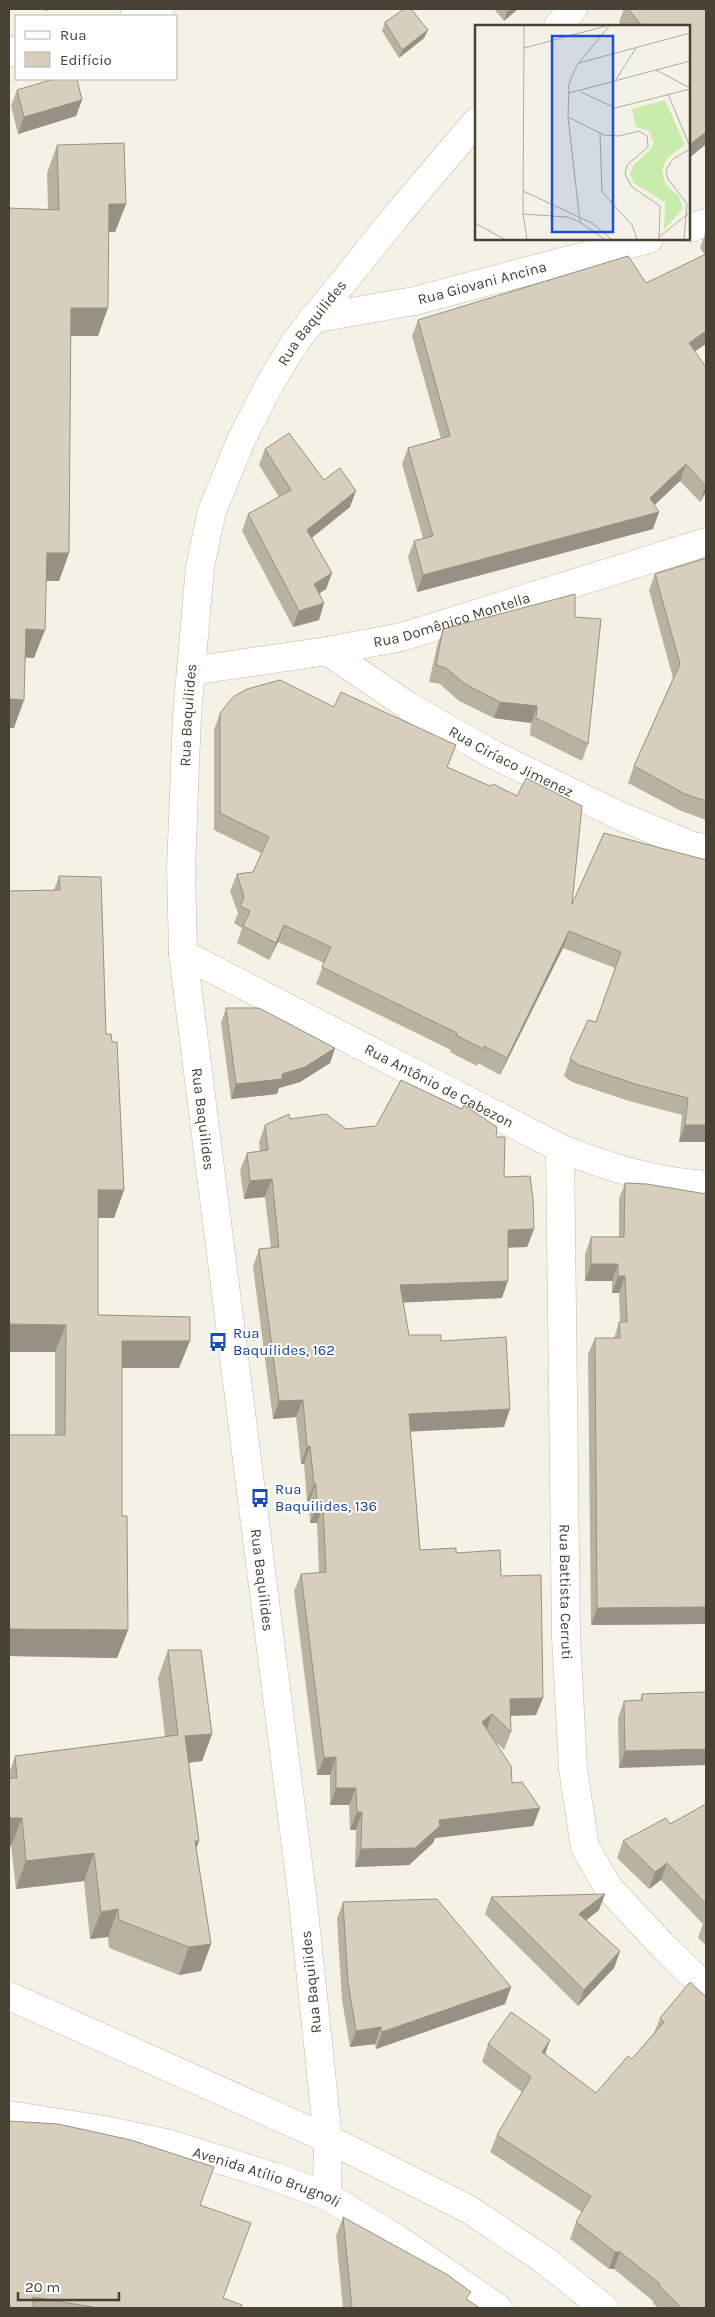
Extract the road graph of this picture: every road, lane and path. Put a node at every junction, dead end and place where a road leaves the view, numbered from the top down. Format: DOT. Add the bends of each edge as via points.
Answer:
graph roads {
  1 [pos="160,9"];
  2 [pos="573,9"];
  3 [pos="138,15"];
  4 [pos="559,25"];
  5 [pos="475,123"];
  6 [pos="706,223"];
  7 [pos="690,228"];
  8 [pos="645,240"];
  9 [pos="312,319"];
  10 [pos="706,542"];
  11 [pos="327,651"];
  12 [pos="191,671"];
  13 [pos="706,848"];
  14 [pos="183,954"];
  15 [pos="560,1148"];
  16 [pos="706,1185"];
  17 [pos="706,1988"];
  18 [pos="9,1996"];
  19 [pos="9,2116"];
  20 [pos="328,2139"];
  21 [pos="327,2196"];
  22 [pos="498,2308"];
  23 [pos="604,2308"];
  1 -- 3 [label="street"];
  2 -- 4 [label="street"];
  5 -- 9 [label="street, Rua Baquilides"];
  6 -- 7 [label="street"];
  8 -- 9 [label="street, Rua Giovani Ancina" via="414,301"];
  9 -- 12 [label="street, Rua Baquilides" via="268,387 242,438 212,512 200,567"];
  10 -- 11 [label="street, Rua Domênico Montella" via="402,637"];
  11 -- 12 [label="street, Rua Domênico Montella"];
  11 -- 13 [label="street, Rua Ciríaco Jimenez" via="408,706 492,754 620,816 692,846"];
  12 -- 14 [label="street, Rua Baquilides" via="182,840"];
  14 -- 15 [label="street, Rua Antônio de Cabezon"];
  14 -- 20 [label="street, Rua Baquilides" via="300,1883"];
  15 -- 16 [label="street, Rua Antônio de Cabezon" via="614,1169 674,1182"];
  15 -- 17 [label="street, Rua Battista Cerruti" via="566,1637 573,1769 585,1847 608,1887"];
  18 -- 20 [label="street"];
  19 -- 21 [label="street, Avenida Atílio Brugnoli" via="170,2144"];
  20 -- 21 [label="street, Rua Baquilides"];
  20 -- 23 [label="street" via="470,2210 543,2259"];
  21 -- 22 [label="street, Avenida Atílio Brugnoli" via="399,2240"];
}
